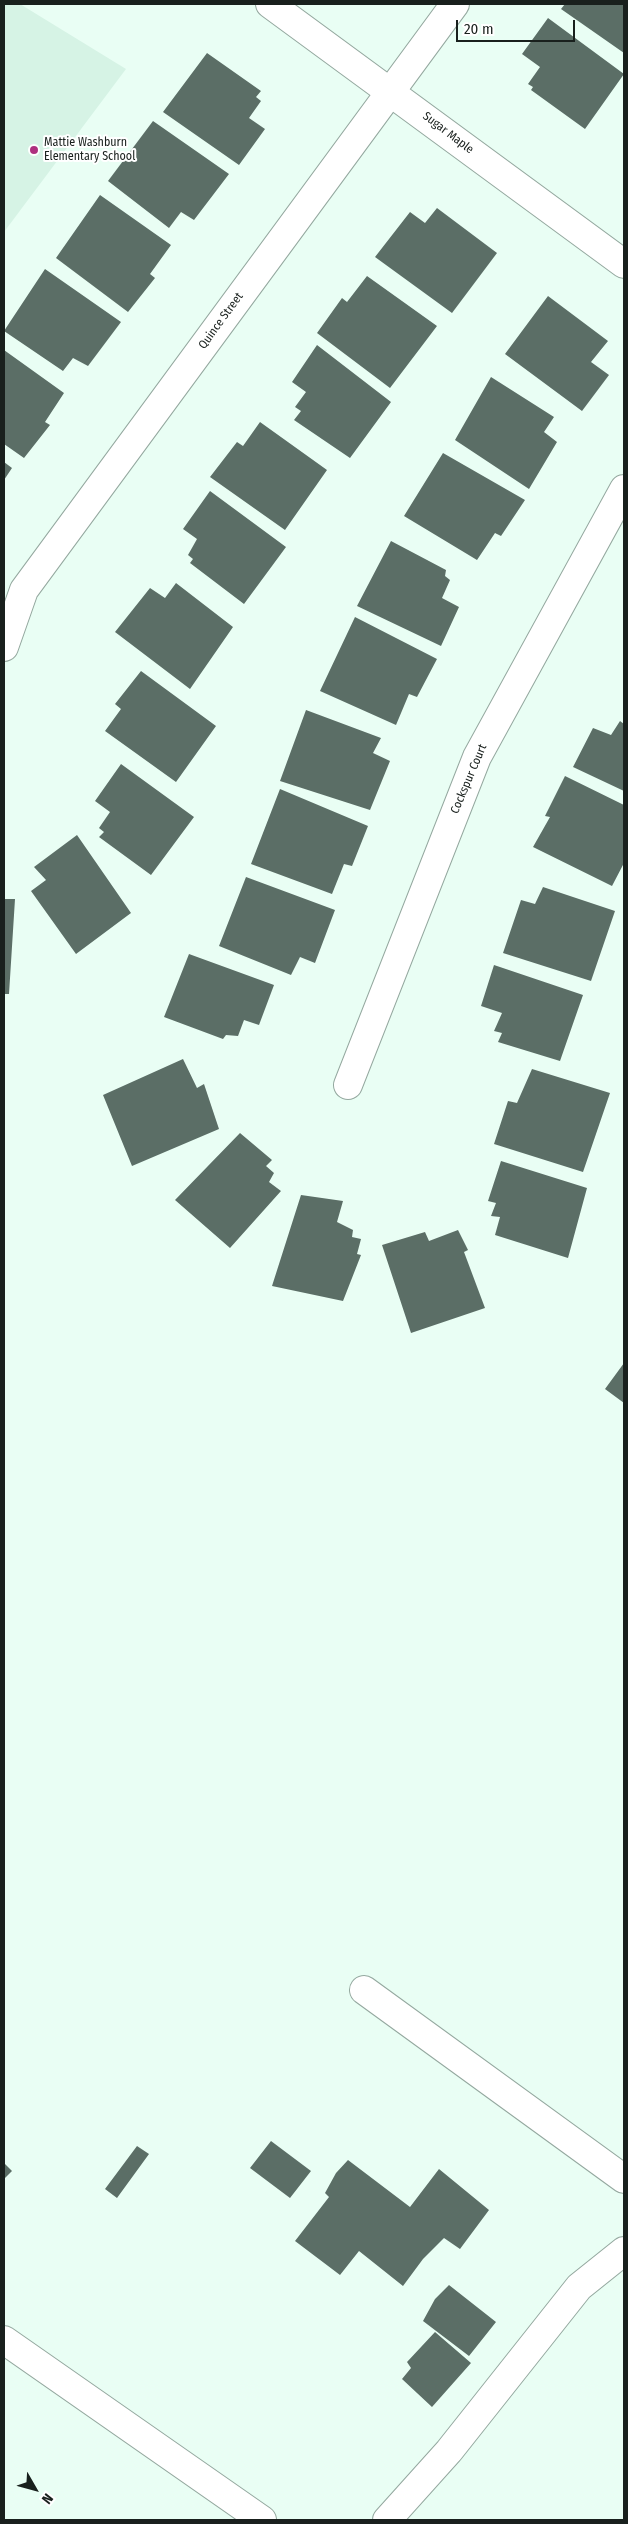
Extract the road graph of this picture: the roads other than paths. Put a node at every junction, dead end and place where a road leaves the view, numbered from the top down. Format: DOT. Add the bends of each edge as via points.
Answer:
graph roads {
  1 [pos="270,4"];
  2 [pos="455,4"];
  3 [pos="390,90"];
  4 [pos="624,264"];
  5 [pos="624,489"];
  6 [pos="4,648"];
  7 [pos="348,1085"];
  8 [pos="364,1990"];
  9 [pos="624,2179"];
  10 [pos="624,2251"];
  11 [pos="4,2340"];
  12 [pos="262,2520"];
  13 [pos="387,2520"];
  1 -- 3 [label="street, Sugar Maple"];
  2 -- 3 [label="street, Quince Street"];
  3 -- 4 [label="street, Sugar Maple"];
  3 -- 6 [label="street, Quince Street" via="24,590"];
  5 -- 7 [label="street, Cockspur Court" via="477,758"];
  8 -- 9 [label="street"];
  10 -- 13 [label="street" via="579,2287 449,2451"];
  11 -- 12 [label="street"];
}
